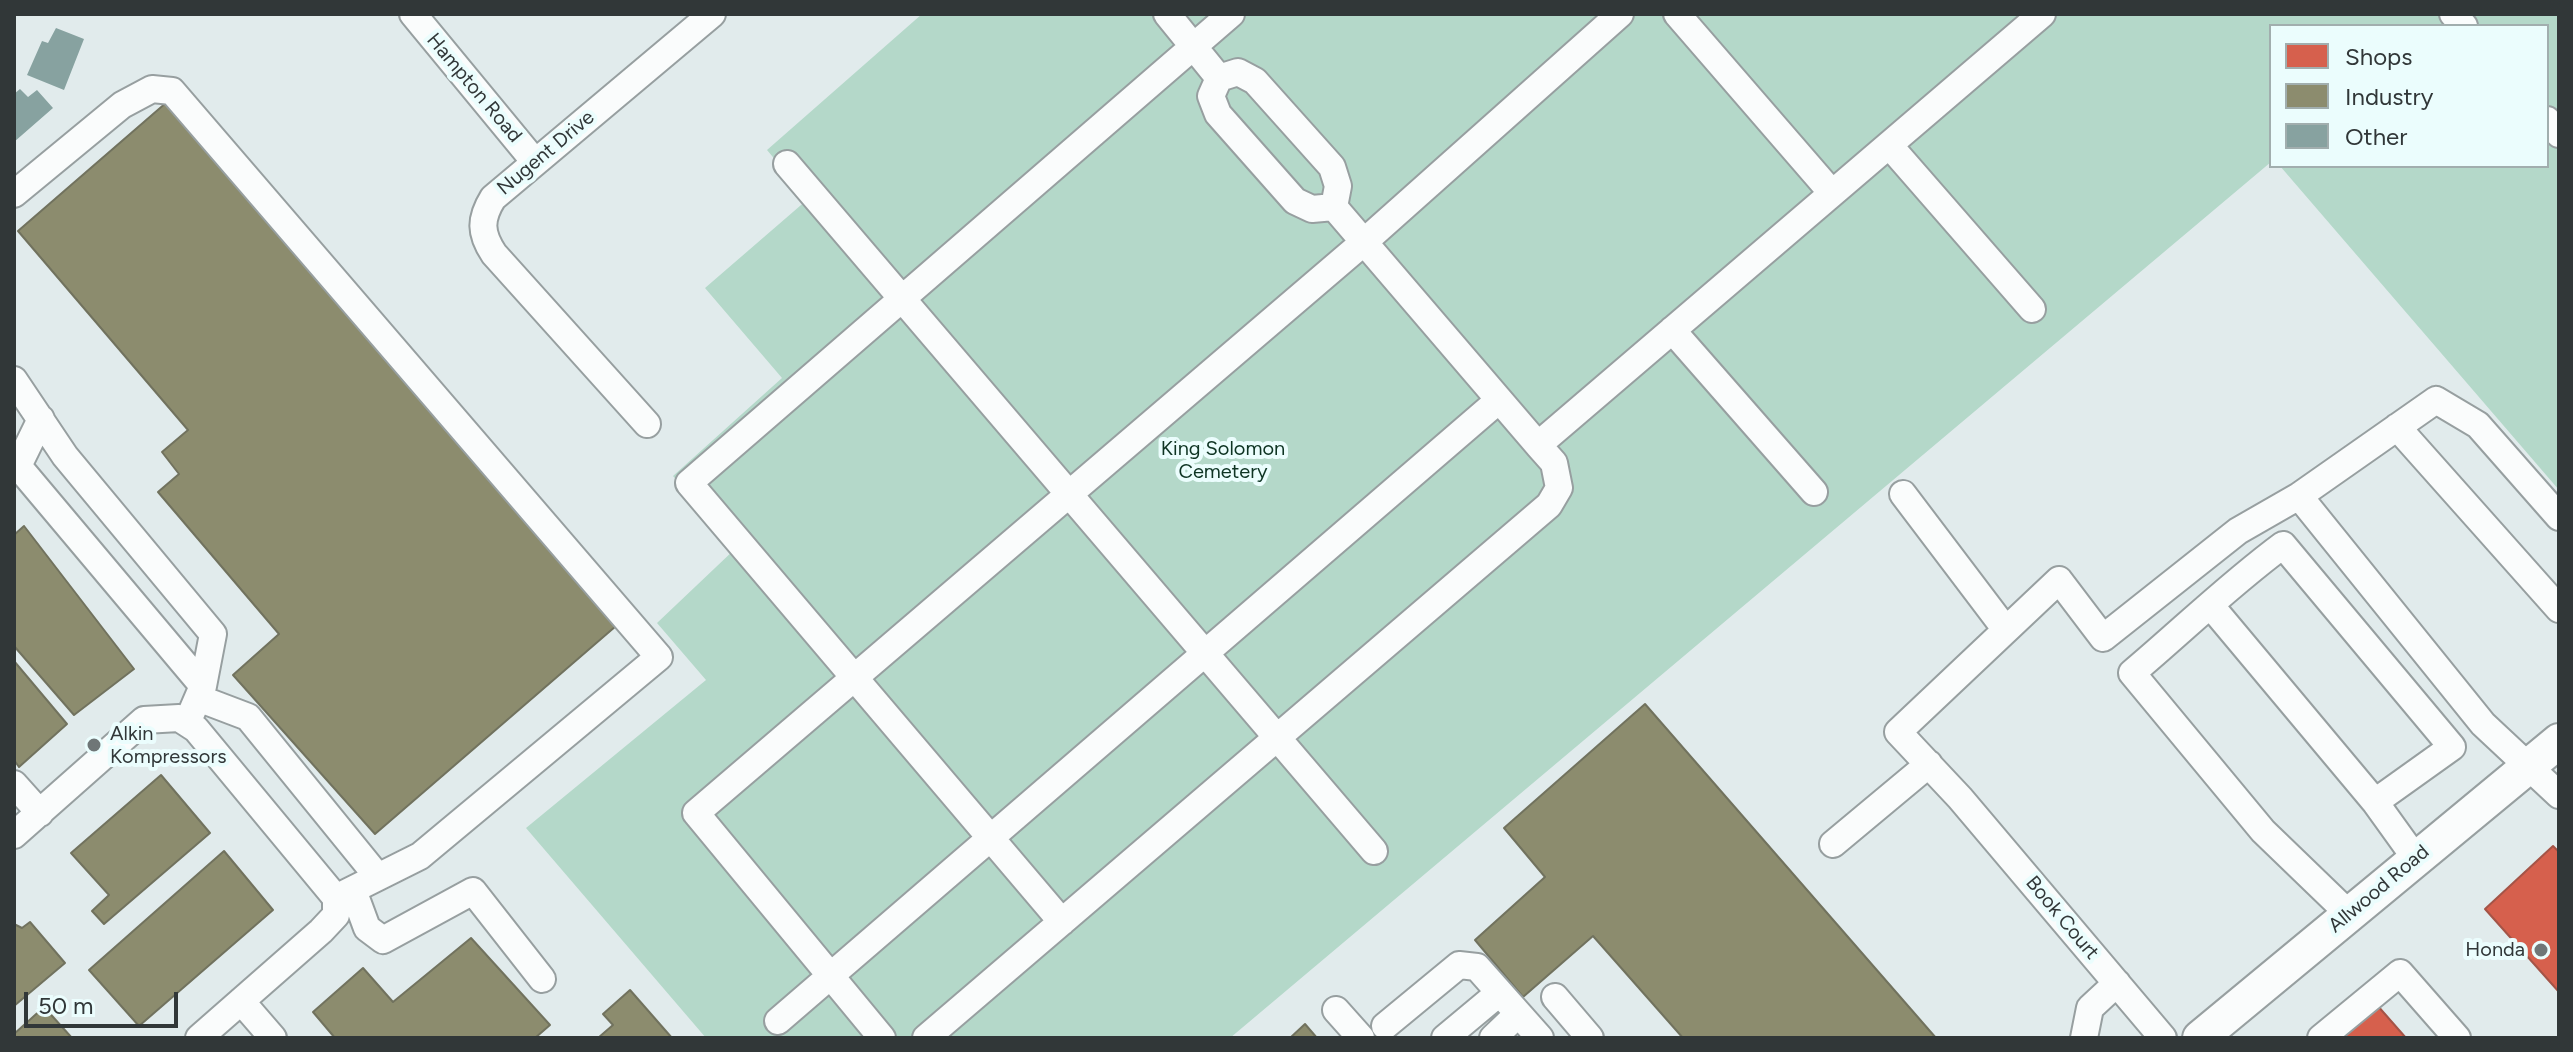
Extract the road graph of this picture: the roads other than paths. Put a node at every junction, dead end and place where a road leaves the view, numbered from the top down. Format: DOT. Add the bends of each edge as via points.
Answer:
graph roads {
  1 [pos="413,14"];
  2 [pos="712,14"];
  3 [pos="1167,14"];
  4 [pos="1231,14"];
  5 [pos="1620,14"];
  6 [pos="1677,14"];
  7 [pos="2042,14"];
  8 [pos="1194,46"];
  9 [pos="1219,78"];
  10 [pos="1889,145"];
  11 [pos="535,162"];
  12 [pos="787,164"];
  13 [pos="1832,193"];
  14 [pos="14,194"];
  15 [pos="1334,207"];
  16 [pos="1364,242"];
  17 [pos="902,299"];
  18 [pos="2032,309"];
  19 [pos="1672,330"];
  20 [pos="14,380"];
  21 [pos="1499,400"];
  22 [pos="41,419"];
  23 [pos="647,424"];
  24 [pos="2397,427"];
  25 [pos="1538,445"];
  26 [pos="16,468"];
  27 [pos="1068,492"];
  28 [pos="1814,492"];
  29 [pos="1903,494"];
  30 [pos="2299,496"];
  31 [pos="2559,517"];
  32 [pos="2211,606"];
  33 [pos="2559,609"];
  34 [pos="2006,630"];
  35 [pos="1207,654"];
  36 [pos="853,676"];
  37 [pos="200,692"];
  38 [pos="187,723"];
  39 [pos="1278,737"];
  40 [pos="2559,741"];
  41 [pos="1929,764"];
  42 [pos="2528,767"];
  43 [pos="14,784"];
  44 [pos="2559,795"];
  45 [pos="2375,802"];
  46 [pos="40,813"];
  47 [pos="14,835"];
  48 [pos="991,838"];
  49 [pos="1833,844"];
  50 [pos="1374,851"];
  51 [pos="2416,859"];
  52 [pos="378,877"];
  53 [pos="337,889"];
  54 [pos="2349,914"];
  55 [pos="1062,922"];
  56 [pos="830,975"];
  57 [pos="542,979"];
  58 [pos="2117,983"];
  59 [pos="1499,993"];
  60 [pos="1555,997"];
  61 [pos="241,1001"];
  62 [pos="1336,1010"];
  63 [pos="1518,1014"];
  64 [pos="778,1021"];
  65 [pos="1385,1026"];
  66 [pos="199,1038"];
  67 [pos="273,1038"];
  68 [pos="882,1038"];
  69 [pos="926,1038"];
  70 [pos="1361,1038"];
  71 [pos="1445,1038"];
  72 [pos="1493,1038"];
  73 [pos="1540,1038"];
  74 [pos="1590,1038"];
  75 [pos="2084,1038"];
  76 [pos="2163,1038"];
  77 [pos="2200,1038"];
  78 [pos="2321,1038"];
  79 [pos="2457,1038"];
  1 -- 11 [label="street, Hampton Road"];
  2 -- 11 [label="street, Nugent Drive"];
  3 -- 8 [label="street"];
  4 -- 8 [label="street"];
  5 -- 16 [label="street"];
  6 -- 13 [label="street"];
  7 -- 10 [label="street"];
  8 -- 9 [label="street"];
  8 -- 17 [label="street"];
  9 -- 15 [label="street" via="1238,72 1255,81 1332,167 1338,186"];
  9 -- 15 [label="street" via="1211,96 1218,114 1295,201 1312,209"];
  10 -- 13 [label="street"];
  10 -- 18 [label="street"];
  11 -- 23 [label="street, Nugent Drive" via="483,213 487,243"];
  12 -- 17 [label="street"];
  13 -- 19 [label="street"];
  14 -- 52 [label="street" via="122,105 152,89 172,91 659,657 420,856"];
  15 -- 16 [label="street"];
  16 -- 21 [label="street"];
  16 -- 27 [label="street"];
  17 -- 27 [label="street"];
  17 -- 36 [label="street" via="689,483"];
  19 -- 25 [label="street"];
  19 -- 28 [label="street"];
  20 -- 22 [label="street"];
  21 -- 25 [label="street"];
  21 -- 35 [label="street"];
  22 -- 26 [label="street"];
  22 -- 37 [label="street" via="65,456 213,634"];
  24 -- 30 [label="street"];
  24 -- 31 [label="street" via="2436,400 2478,425"];
  24 -- 33 [label="street"];
  25 -- 39 [label="street" via="1554,463 1559,488 1549,505"];
  26 -- 37 [label="street" via="179,653"];
  27 -- 35 [label="street"];
  27 -- 36 [label="street"];
  29 -- 34 [label="street"];
  30 -- 34 [label="street" via="2238,531 2103,638 2059,580"];
  30 -- 42 [label="street" via="2483,724"];
  32 -- 45 [label="street"];
  32 -- 45 [label="street" via="2236,579 2283,545 2452,747"];
  32 -- 54 [label="street" via="2132,673 2263,831"];
  34 -- 41 [label="street, Book Court" via="1898,732"];
  35 -- 39 [label="street"];
  35 -- 48 [label="street"];
  36 -- 48 [label="street"];
  36 -- 56 [label="street" via="696,813"];
  37 -- 38 [label="street"];
  37 -- 52 [label="street" via="248,717"];
  38 -- 46 [label="street" via="179,718 144,720"];
  38 -- 53 [label="street"];
  39 -- 50 [label="street"];
  39 -- 55 [label="street"];
  40 -- 42 [label="main road, Allwood Road"];
  41 -- 49 [label="street"];
  41 -- 58 [label="street, Book Court"];
  42 -- 44 [label="street"];
  42 -- 51 [label="main road, Allwood Road"];
  43 -- 46 [label="street"];
  45 -- 51 [label="street"];
  46 -- 47 [label="street"];
  48 -- 55 [label="street"];
  48 -- 56 [label="street"];
  51 -- 54 [label="main road, Allwood Road"];
  52 -- 53 [label="street"];
  53 -- 57 [label="street" via="383,940 473,891"];
  53 -- 61 [label="street" via="336,915"];
  54 -- 77 [label="main road, Allwood Road"];
  55 -- 69 [label="street"];
  56 -- 64 [label="street"];
  56 -- 68 [label="street"];
  58 -- 75 [label="street" via="2090,1008"];
  58 -- 76 [label="street, Book Court"];
  59 -- 63 [label="street"];
  59 -- 65 [label="street" via="1477,967 1459,965"];
  59 -- 71 [label="street"];
  60 -- 74 [label="street"];
  61 -- 66 [label="street"];
  61 -- 67 [label="street"];
  62 -- 70 [label="street"];
  63 -- 72 [label="street"];
  63 -- 73 [label="street"];
  78 -- 79 [label="street" via="2400,973"];
}
